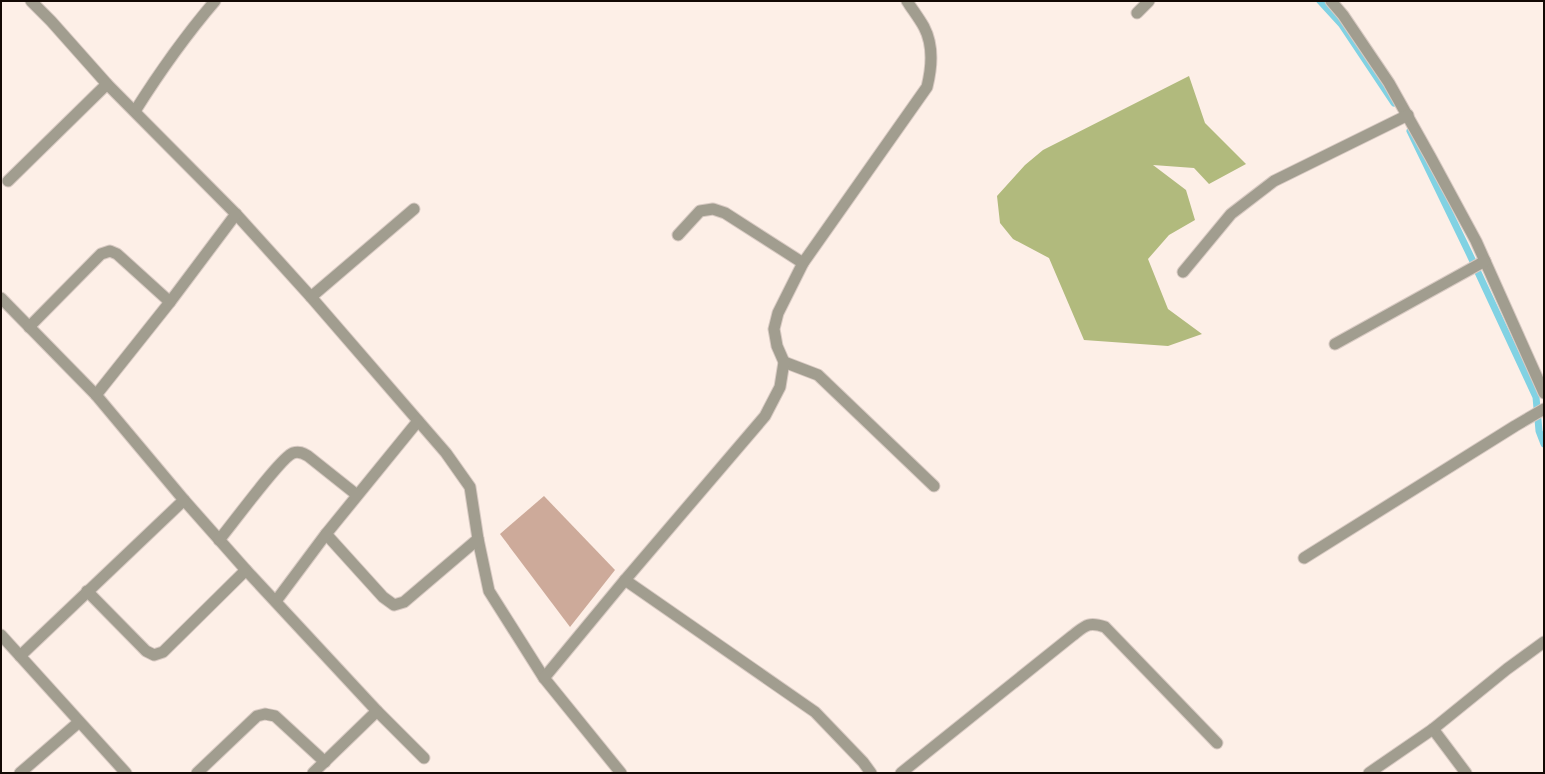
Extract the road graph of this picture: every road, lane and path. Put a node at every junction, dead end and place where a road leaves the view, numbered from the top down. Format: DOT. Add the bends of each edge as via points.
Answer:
graph roads {
  1 [pos="31,1"];
  2 [pos="215,1"];
  3 [pos="907,1"];
  4 [pos="1149,1"];
  5 [pos="1331,1"];
  6 [pos="1137,13"];
  7 [pos="106,84"];
  8 [pos="135,111"];
  9 [pos="1408,115"];
  10 [pos="8,181"];
  11 [pos="414,209"];
  12 [pos="236,214"];
  13 [pos="678,235"];
  14 [pos="1485,261"];
  15 [pos="803,263"];
  16 [pos="1183,272"];
  17 [pos="311,297"];
  18 [pos="170,302"];
  19 [pos="3,303"];
  20 [pos="29,327"];
  21 [pos="1334,344"];
  22 [pos="784,362"];
  23 [pos="1544,393"];
  24 [pos="96,396"];
  25 [pos="1544,409"];
  26 [pos="418,421"];
  27 [pos="934,486"];
  28 [pos="357,495"];
  29 [pos="184,500"];
  30 [pos="326,534"];
  31 [pos="478,539"];
  32 [pos="219,540"];
  33 [pos="1304,558"];
  34 [pos="246,570"];
  35 [pos="625,580"];
  36 [pos="87,591"];
  37 [pos="276,601"];
  38 [pos="1,635"];
  39 [pos="1544,642"];
  40 [pos="20,656"];
  41 [pos="544,678"];
  42 [pos="377,711"];
  43 [pos="79,722"];
  44 [pos="1432,729"];
  45 [pos="1217,743"];
  46 [pos="424,758"];
  47 [pos="325,762"];
  48 [pos="20,773"];
  49 [pos="126,773"];
  50 [pos="197,773"];
  51 [pos="313,773"];
  52 [pos="621,773"];
  53 [pos="871,773"];
  54 [pos="901,773"];
  55 [pos="1369,773"];
  56 [pos="1466,773"];
  1 -- 7 [label="street"];
  2 -- 8 [label="street" via="160,72"];
  3 -- 15 [label="street" via="924,28 931,49 931,71 927,87"];
  4 -- 6 [label="street"];
  5 -- 9 [label="street" via="1385,77"];
  7 -- 8 [label="street"];
  7 -- 10 [label="street"];
  8 -- 12 [label="street"];
  9 -- 14 [label="street"];
  9 -- 16 [label="street" via="1274,181 1231,214"];
  11 -- 17 [label="street"];
  12 -- 17 [label="street"];
  12 -- 18 [label="street"];
  13 -- 15 [label="street" via="700,211 713,209 726,213"];
  14 -- 21 [label="street"];
  14 -- 23 [label="street"];
  15 -- 22 [label="street" via="778,312 774,329 776,346"];
  17 -- 26 [label="street"];
  18 -- 20 [label="street" via="117,254 110,251 101,254"];
  18 -- 24 [label="street"];
  19 -- 20 [label="street"];
  20 -- 24 [label="street"];
  22 -- 27 [label="street" via="818,375"];
  22 -- 35 [label="street" via="780,387 765,416"];
  24 -- 29 [label="street"];
  25 -- 33 [label="street"];
  26 -- 28 [label="street"];
  26 -- 31 [label="street" via="446,453 470,487"];
  28 -- 30 [label="street"];
  28 -- 32 [label="street" via="302,452 293,453 277,467"];
  29 -- 32 [label="street"];
  29 -- 36 [label="street"];
  30 -- 31 [label="street" via="383,597 394,605 404,602"];
  30 -- 37 [label="street"];
  31 -- 41 [label="street" via="489,591"];
  32 -- 34 [label="street"];
  34 -- 36 [label="street" via="163,652 154,655 146,652"];
  34 -- 37 [label="street"];
  35 -- 41 [label="street"];
  35 -- 53 [label="street" via="815,712"];
  36 -- 40 [label="street"];
  37 -- 42 [label="street"];
  38 -- 40 [label="street"];
  39 -- 44 [label="street"];
  40 -- 43 [label="street"];
  41 -- 52 [label="street"];
  42 -- 46 [label="street"];
  42 -- 47 [label="street"];
  43 -- 48 [label="street"];
  43 -- 49 [label="street"];
  44 -- 55 [label="street"];
  44 -- 56 [label="street"];
  45 -- 54 [label="street" via="1105,627 1094,624 1085,626 1072,636"];
  47 -- 50 [label="street" via="275,716 264,714 257,716"];
  47 -- 51 [label="street"];
}
